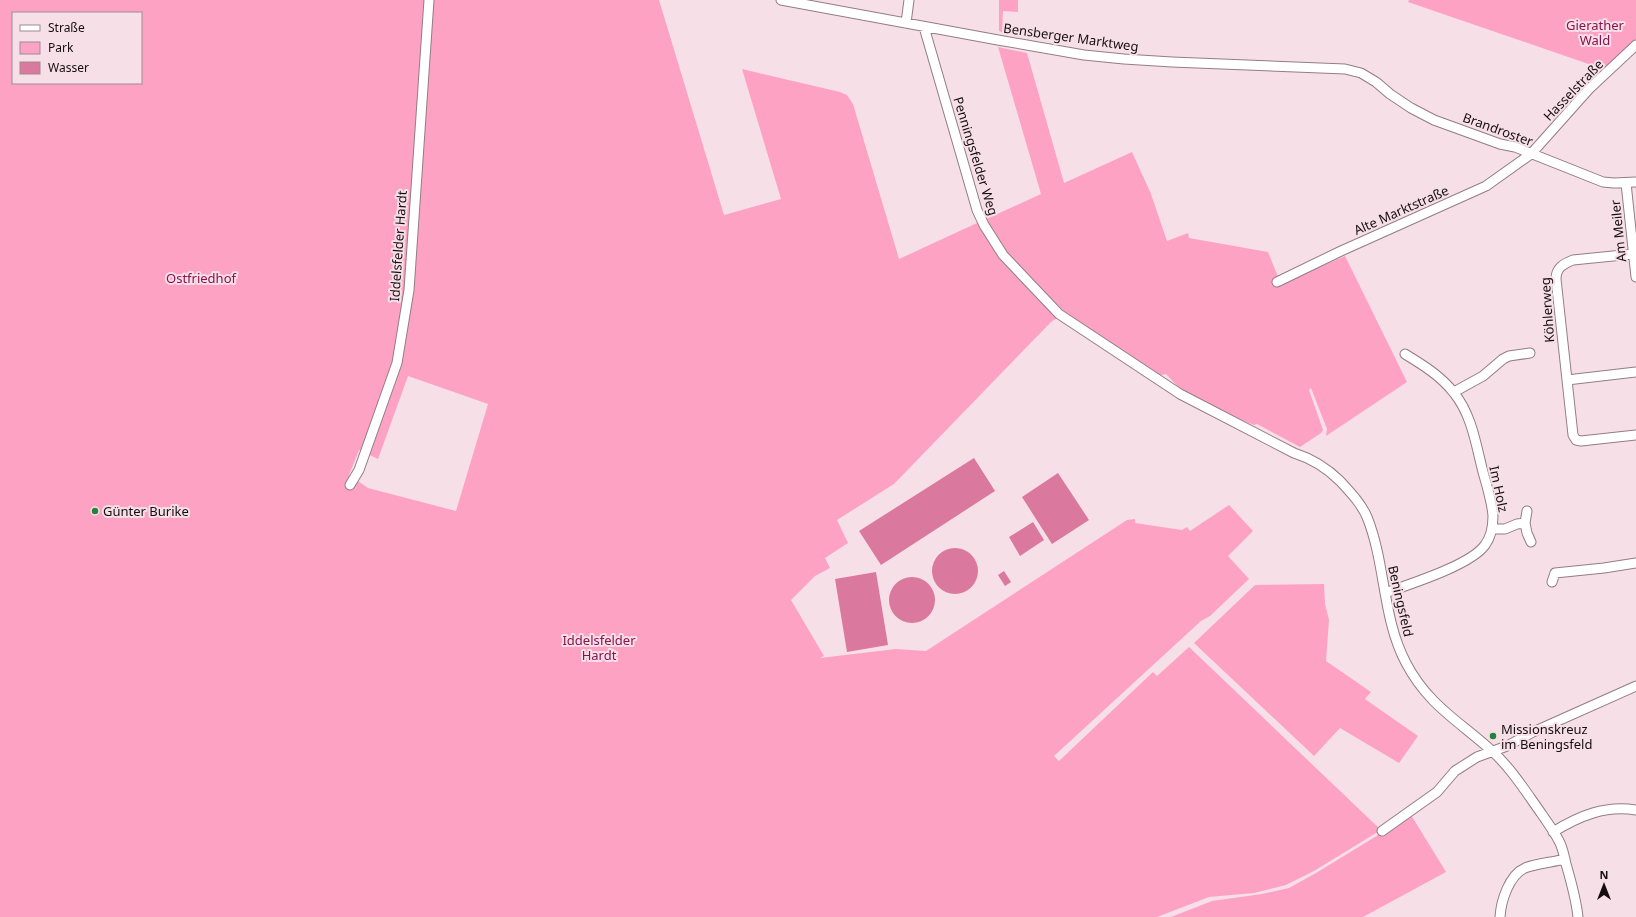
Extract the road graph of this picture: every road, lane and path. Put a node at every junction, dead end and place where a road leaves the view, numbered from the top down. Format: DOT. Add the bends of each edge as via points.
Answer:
graph roads {
  1 [pos="429,0"];
  2 [pos="781,0"];
  3 [pos="909,0"];
  4 [pos="807,2"];
  5 [pos="906,24"];
  6 [pos="924,27"];
  7 [pos="1636,45"];
  8 [pos="1361,73"];
  9 [pos="1531,154"];
  10 [pos="1636,182"];
  11 [pos="1626,183"];
  12 [pos="1633,254"];
  13 [pos="1636,277"];
  14 [pos="1277,282"];
  15 [pos="1530,353"];
  16 [pos="1404,354"];
  17 [pos="1636,372"];
  18 [pos="1567,380"];
  19 [pos="1454,392"];
  20 [pos="1180,394"];
  21 [pos="1636,435"];
  22 [pos="350,485"];
  23 [pos="1527,511"];
  24 [pos="1525,523"];
  25 [pos="1492,529"];
  26 [pos="1531,542"];
  27 [pos="1636,563"];
  28 [pos="1552,582"];
  29 [pos="1385,593"];
  30 [pos="1636,686"];
  31 [pos="1492,751"];
  32 [pos="1636,810"];
  33 [pos="1382,831"];
  34 [pos="1553,832"];
  35 [pos="1565,859"];
  36 [pos="1500,917"];
  37 [pos="1578,917"];
  1 -- 22 [label="street, Iddelsfelder Hardt" via="409,290 404,328 397,363 358,470"];
  2 -- 4 [label="street, Bensberger Marktweg"];
  3 -- 5 [label="street"];
  4 -- 5 [label="street, Bensberger Marktweg"];
  5 -- 6 [label="street, Bensberger Marktweg"];
  6 -- 8 [label="street, Bensberger Marktweg" via="1084,55 1316,68"];
  6 -- 20 [label="street, Penningsfelder Weg" via="977,210 1003,255 1060,314"];
  7 -- 9 [label="street, Hasselstraße" via="1589,89"];
  8 -- 9 [label="street, Brandroster" via="1411,108 1434,120"];
  9 -- 11 [label="street, Brandroster" via="1604,182"];
  9 -- 14 [label="street, Alte Marktstraße" via="1486,186"];
  10 -- 11 [label="street, Brandroster"];
  11 -- 12 [label="street, Am Meiler"];
  12 -- 13 [label="street, Am Meiler"];
  12 -- 18 [label="street, Köhlerweg" via="1573,260 1559,268 1556,279"];
  15 -- 19 [label="street" via="1503,359 1483,376"];
  16 -- 19 [label="street, Im Holz" via="1433,371"];
  17 -- 18 [label="street"];
  18 -- 21 [label="street, Köhlerweg" via="1573,435 1576,440"];
  19 -- 25 [label="street, Im Holz" via="1470,423 1477,445 1491,506"];
  20 -- 29 [label="street, Beningsfeld" via="1328,469 1353,495 1366,516 1375,543"];
  23 -- 24 [label="street"];
  24 -- 25 [label="street" via="1505,529"];
  24 -- 26 [label="street" via="1526,533"];
  25 -- 29 [label="street, Im Holz" via="1480,551 1459,564"];
  27 -- 28 [label="street" via="1555,572"];
  29 -- 31 [label="street, Beningsfeld" via="1391,626 1399,650 1415,679 1435,704"];
  30 -- 31 [label="street"];
  31 -- 33 [label="street" via="1459,767 1437,792"];
  31 -- 34 [label="street, Beningsfeld" via="1527,793"];
  32 -- 34 [label="street" via="1608,809 1592,813 1573,819"];
  34 -- 35 [label="street, Beningsfeld" via="1560,841"];
  35 -- 36 [label="street" via="1526,867 1519,872 1506,893"];
  35 -- 37 [label="street, Beningsfeld"];
}
